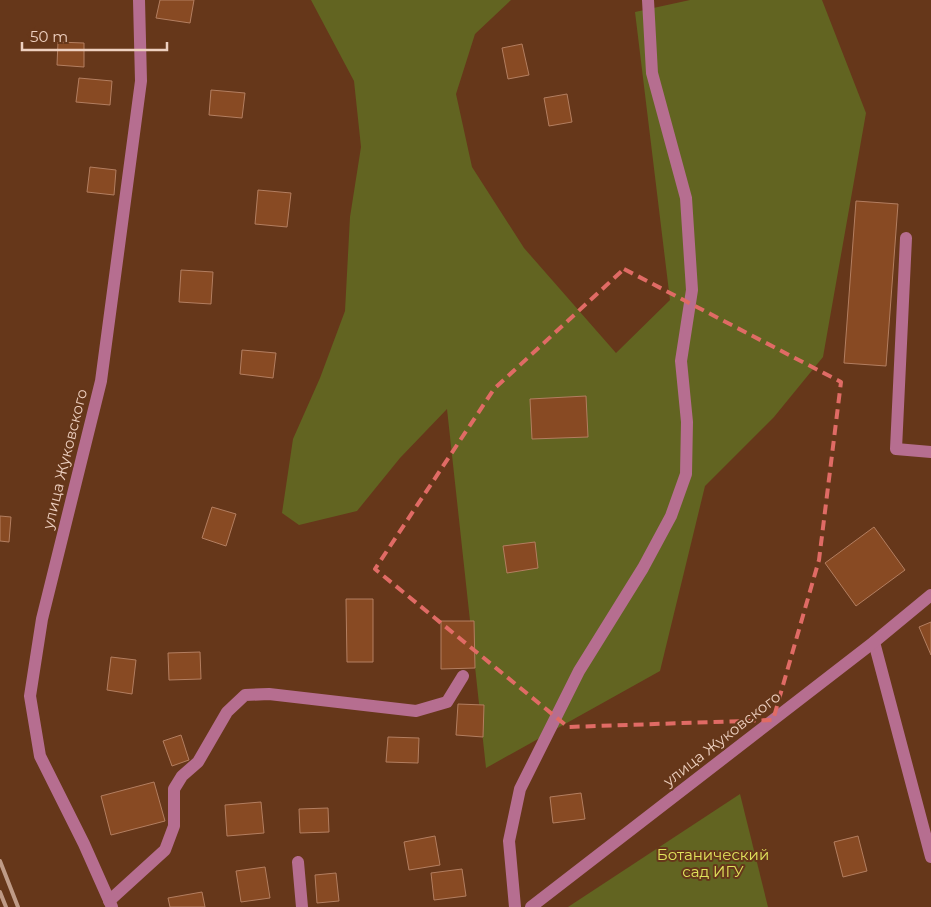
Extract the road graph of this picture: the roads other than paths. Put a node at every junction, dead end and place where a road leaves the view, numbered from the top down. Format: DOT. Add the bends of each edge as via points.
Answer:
graph roads {
  1 [pos="139,0"];
  2 [pos="648,0"];
  3 [pos="906,238"];
  4 [pos="931,452"];
  5 [pos="931,595"];
  6 [pos="874,642"];
  7 [pos="463,676"];
  8 [pos="931,857"];
  9 [pos="298,862"];
  10 [pos="110,904"];
  11 [pos="302,907"];
  12 [pos="515,907"];
  13 [pos="531,907"];
  1 -- 10 [label="street, улица Жуковского" via="141,81 102,381 42,619 30,696 40,756"];
  2 -- 12 [label="street" via="652,73 686,198 692,290 680,361 687,422 686,474 671,516 579,671 520,789 509,841"];
  3 -- 4 [label="street" via="896,449"];
  5 -- 6 [label="street, улица Жуковского"];
  6 -- 8 [label="street"];
  6 -- 13 [label="street, улица Жуковского"];
  7 -- 10 [label="street" via="448,702 416,710 269,694 245,695 227,712 198,762 182,776 174,789 174,826 165,850"];
  9 -- 11 [label="street"];
}
